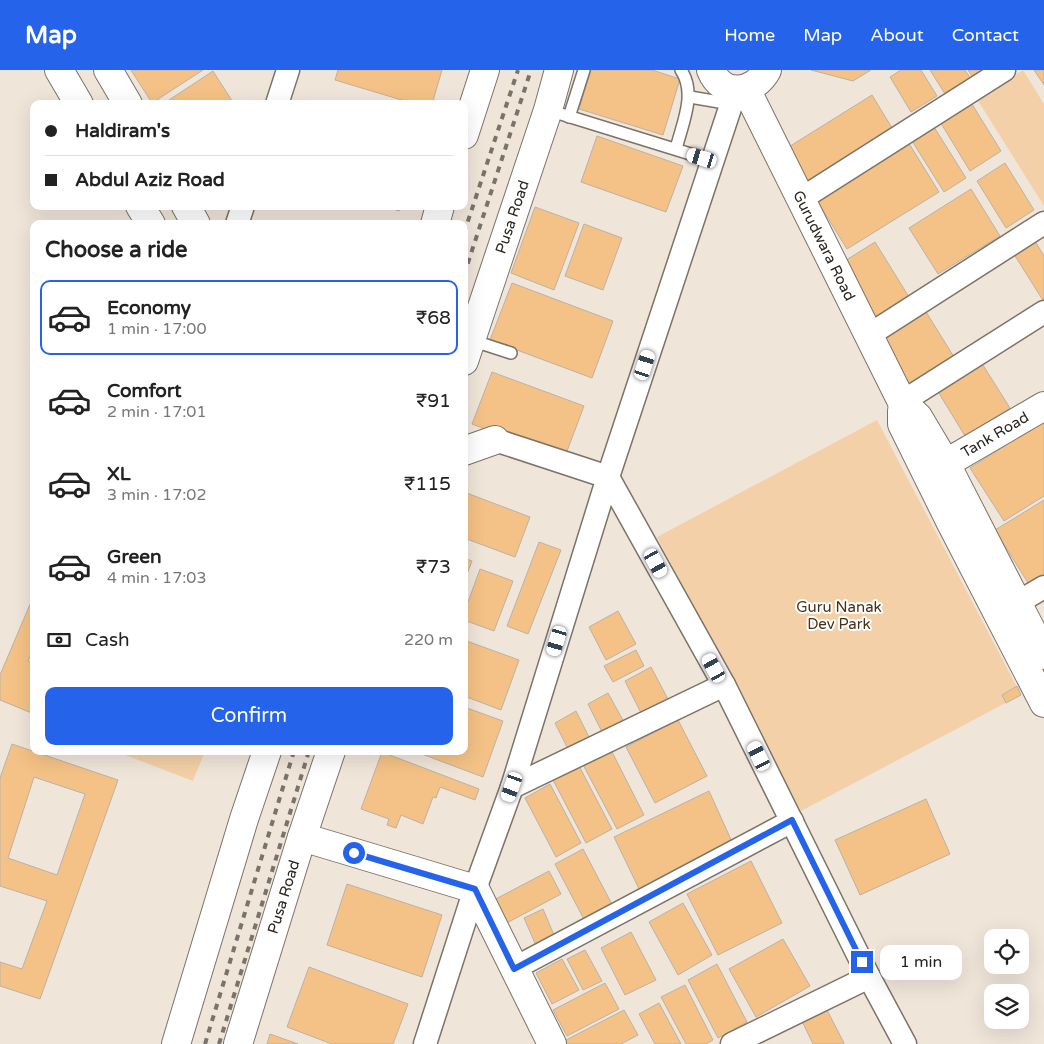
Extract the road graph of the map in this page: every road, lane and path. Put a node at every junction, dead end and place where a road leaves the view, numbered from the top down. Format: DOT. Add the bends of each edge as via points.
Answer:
graph roads {
  1 [pos="59,70"];
  2 [pos="108,70"];
  3 [pos="288,70"];
  4 [pos="485,70"];
  5 [pos="559,70"];
  6 [pos="584,70"];
  7 [pos="681,70"];
  8 [pos="711,70"];
  9 [pos="767,70"];
  10 [pos="1004,70"];
  11 [pos="738,94"];
  12 [pos="690,97"];
  13 [pos="77,100"];
  14 [pos="126,100"];
  15 [pos="277,100"];
  16 [pos="558,114"];
  17 [pos="468,123"];
  18 [pos="676,149"];
  19 [pos="713,161"];
  20 [pos="801,199"];
  21 [pos="1044,223"];
  22 [pos="1044,312"];
  23 [pos="869,335"];
  24 [pos="468,348"];
  25 [pos="468,351"];
  26 [pos="511,353"];
  27 [pos="902,402"];
  28 [pos="1044,406"];
  29 [pos="468,430"];
  30 [pos="496,440"];
  31 [pos="468,450"];
  32 [pos="936,469"];
  33 [pos="608,477"];
  34 [pos="1044,586"];
  35 [pos="1017,603"];
  36 [pos="1044,655"];
  37 [pos="724,685"];
  38 [pos="1044,703"];
  39 [pos="266,755"];
  40 [pos="330,755"];
  41 [pos="512,787"];
  42 [pos="792,820"];
  43 [pos="302,837"];
  44 [pos="475,889"];
  45 [pos="514,969"];
  46 [pos="869,977"];
  47 [pos="176,1044"];
  48 [pos="238,1044"];
  49 [pos="425,1044"];
  50 [pos="552,1044"];
  51 [pos="732,1044"];
  52 [pos="905,1044"];
  1 -- 13 [label="street"];
  2 -- 14 [label="street"];
  3 -- 15 [label="street"];
  4 -- 17 [label="street"];
  5 -- 16 [label="street, Pusa Road"];
  6 -- 16 [label="lane"];
  7 -- 12 [label="lane"];
  8 -- 11 [label="street" via="718,81"];
  9 -- 11 [label="street" via="755,85"];
  10 -- 20 [label="street"];
  11 -- 12 [label="lane"];
  11 -- 19 [label="street"];
  11 -- 20 [label="street, Gurudwara Road"];
  12 -- 18 [label="lane"];
  16 -- 18 [label="lane"];
  16 -- 24 [label="street, Pusa Road"];
  18 -- 19 [label="lane"];
  19 -- 33 [label="street"];
  20 -- 23 [label="street, Gurudwara Road"];
  21 -- 23 [label="street"];
  22 -- 27 [label="street"];
  23 -- 27 [label="street, Gurudwara Road"];
  25 -- 26 [label="lane"];
  27 -- 32 [label="street, Gurudwara Road" via="918,416"];
  28 -- 32 [label="street, Tank Road"];
  29 -- 30 [label="street"];
  30 -- 31 [label="street"];
  30 -- 33 [label="street"];
  32 -- 35 [label="street, Gurudwara Road"];
  32 -- 38 [label="street, Gurudwara Road"];
  33 -- 37 [label="street"];
  33 -- 41 [label="street"];
  34 -- 35 [label="street"];
  35 -- 36 [label="street, Gurudwara Road"];
  37 -- 41 [label="street"];
  37 -- 42 [label="street"];
  39 -- 47 [label="street"];
  40 -- 43 [label="street, Pusa Road"];
  41 -- 44 [label="street"];
  42 -- 45 [label="street"];
  42 -- 46 [label="street"];
  43 -- 44 [label="street"];
  43 -- 48 [label="street, Pusa Road"];
  44 -- 45 [label="street"];
  44 -- 49 [label="street"];
  45 -- 50 [label="street"];
  46 -- 51 [label="street"];
  46 -- 52 [label="street"];
}
